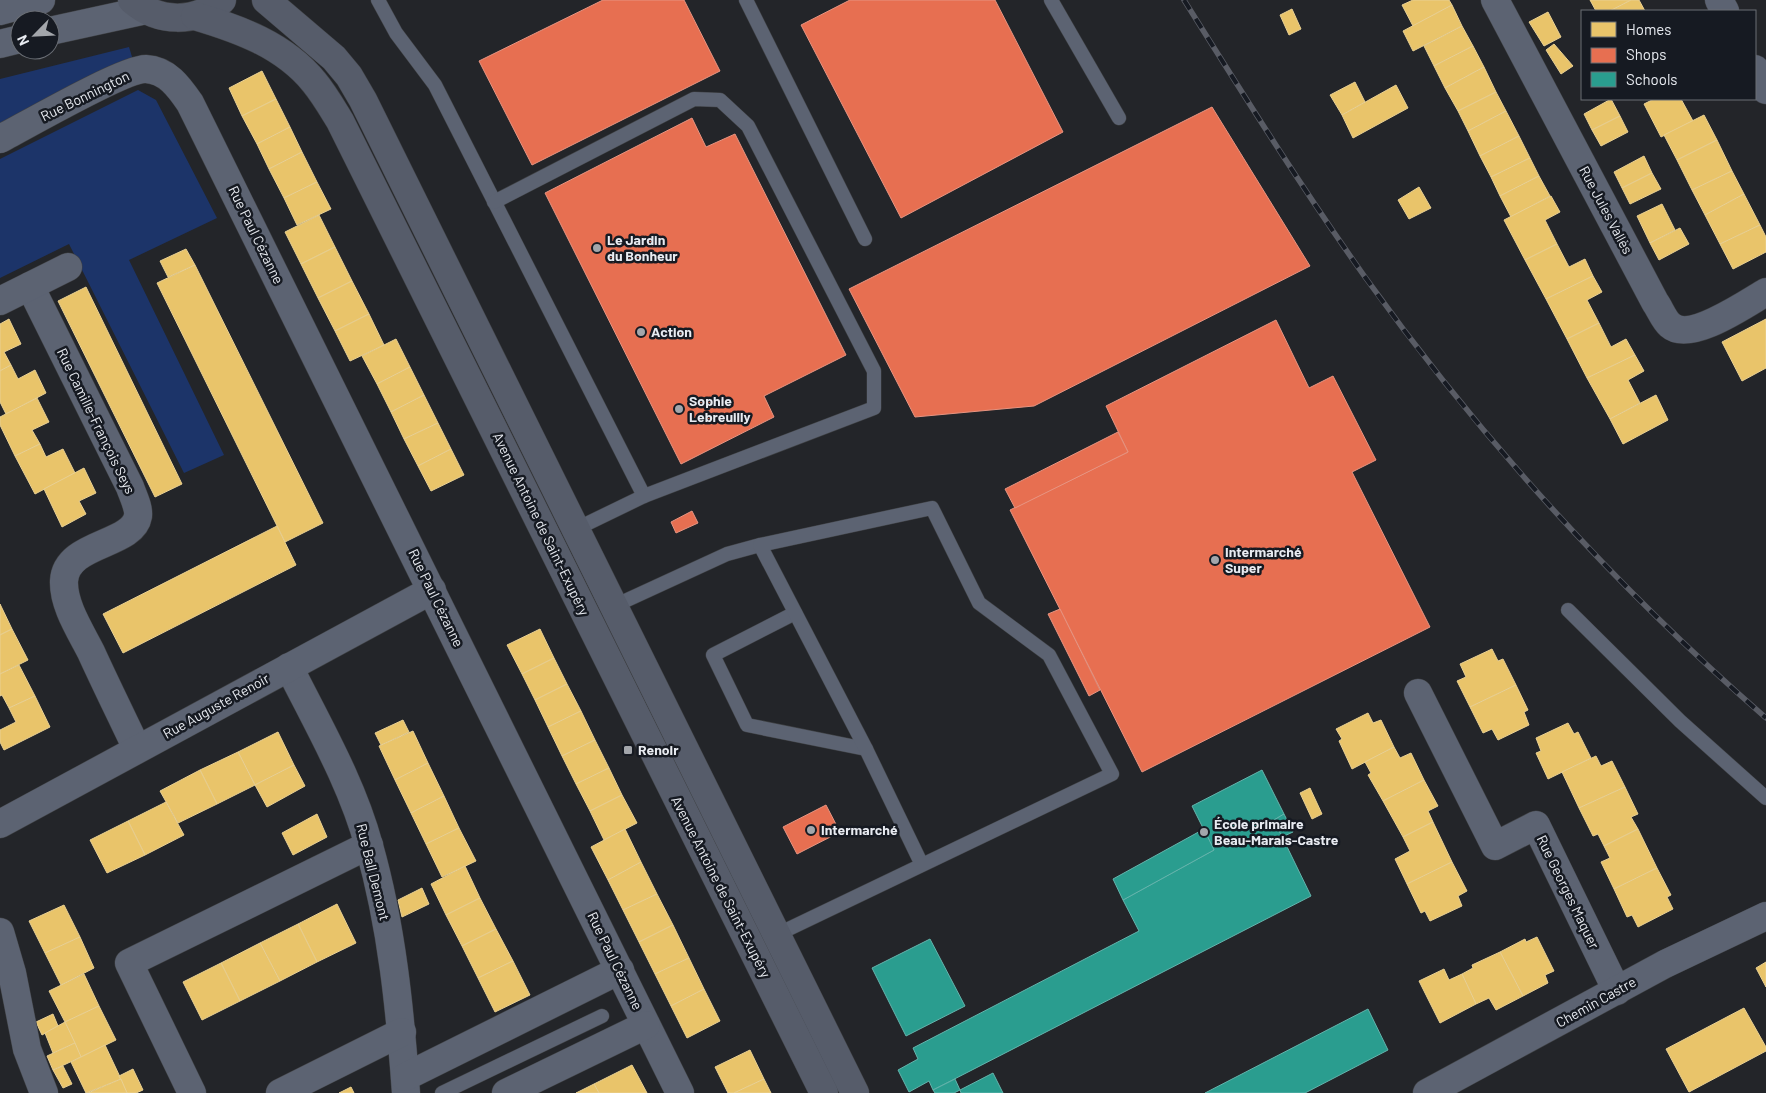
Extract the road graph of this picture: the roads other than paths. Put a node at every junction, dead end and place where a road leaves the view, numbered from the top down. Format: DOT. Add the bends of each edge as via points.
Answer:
graph roads {
  1 [pos="41,0"];
  2 [pos="222,0"];
  3 [pos="266,0"];
  4 [pos="378,0"];
  5 [pos="746,0"];
  6 [pos="1051,0"];
  7 [pos="1494,0"];
  8 [pos="139,5"];
  9 [pos="0,11"];
  10 [pos="195,16"];
  11 [pos="60,29"];
  12 [pos="1756,71"];
  13 [pos="1766,90"];
  14 [pos="190,103"];
  15 [pos="1119,118"];
  16 [pos="0,139"];
  17 [pos="494,202"];
  18 [pos="865,239"];
  19 [pos="68,267"];
  20 [pos="30,286"];
  21 [pos="1766,292"];
  22 [pos="0,301"];
  23 [pos="644,496"];
  24 [pos="576,529"];
  25 [pos="760,545"];
  26 [pos="432,590"];
  27 [pos="614,606"];
  28 [pos="1568,610"];
  29 [pos="795,613"];
  30 [pos="288,667"];
  31 [pos="1418,693"];
  32 [pos="137,749"];
  33 [pos="866,749"];
  34 [pos="1766,798"];
  35 [pos="3,814"];
  36 [pos="369,845"];
  37 [pos="922,865"];
  38 [pos="1766,916"];
  39 [pos="0,932"];
  40 [pos="776,935"];
  41 [pos="620,970"];
  42 [pos="1617,991"];
  43 [pos="602,1016"];
  44 [pos="646,1024"];
  45 [pos="402,1032"];
  46 [pos="406,1085"];
  47 [pos="44,1093"];
  48 [pos="192,1093"];
  49 [pos="280,1093"];
  50 [pos="442,1093"];
  51 [pos="506,1093"];
  52 [pos="680,1093"];
  53 [pos="824,1093"];
  54 [pos="855,1093"];
  55 [pos="1427,1093"];
  1 -- 9 [label="street"];
  2 -- 10 [label="main road"];
  3 -- 24 [label="main road, Avenue Antoine de Saint-Exupéry" via="334,58 364,100"];
  4 -- 17 [label="lane" via="396,32 435,85"];
  5 -- 18 [label="lane"];
  6 -- 15 [label="lane"];
  7 -- 21 [label="street, Rue Jules Vallès" via="1655,302 1671,326 1687,331 1702,327"];
  8 -- 10 [label="main road" via="170,18"];
  8 -- 11 [label="street" via="125,13"];
  10 -- 53 [label="main road, Avenue Antoine de Saint-Exupéry" via="234,27 273,47 314,82 340,121"];
  12 -- 13 [label="street"];
  14 -- 16 [label="street, Rue Bonnington" via="176,84 161,72 145,68 102,86"];
  14 -- 26 [label="street, Rue Paul Cézanne"];
  17 -- 23 [label="lane"];
  17 -- 23 [label="lane" via="694,98 720,100 748,126 874,371 874,408"];
  19 -- 20 [label="street"];
  20 -- 22 [label="street"];
  20 -- 32 [label="street, Rue Camille-François Seys" via="137,507 138,516 133,526 84,552 67,570 64,581 70,608"];
  23 -- 24 [label="lane"];
  24 -- 27 [label="main road, Avenue Antoine de Saint-Exupéry"];
  25 -- 27 [label="lane" via="727,554"];
  25 -- 29 [label="lane"];
  25 -- 37 [label="lane" via="932,508 979,603 1049,655 1112,774"];
  26 -- 30 [label="street, Rue Auguste Renoir"];
  26 -- 41 [label="street, Rue Paul Cézanne"];
  27 -- 40 [label="main road, Avenue Antoine de Saint-Exupéry"];
  28 -- 34 [label="lane" via="1680,721"];
  29 -- 33 [label="lane"];
  29 -- 33 [label="lane" via="713,655 747,725"];
  30 -- 32 [label="street, Rue Auguste Renoir"];
  30 -- 36 [label="street, Rue Ball Demont" via="345,780"];
  31 -- 42 [label="street, Rue Georges Maquer" via="1495,846 1536,825"];
  32 -- 35 [label="street, Rue Auguste Renoir"];
  33 -- 37 [label="lane"];
  36 -- 45 [label="street, Rue Ball Demont" via="394,964"];
  36 -- 48 [label="street" via="129,962"];
  37 -- 40 [label="lane"];
  38 -- 42 [label="street, Chemin Castre" via="1665,964"];
  39 -- 47 [label="street" via="27,1049"];
  40 -- 54 [label="main road, Avenue Antoine de Saint-Exupéry"];
  41 -- 44 [label="street, Rue Paul Cézanne"];
  41 -- 46 [label="street"];
  42 -- 55 [label="street, Chemin Castre"];
  43 -- 50 [label="lane"];
  44 -- 51 [label="street"];
  44 -- 52 [label="street, Rue Paul Cézanne"];
  45 -- 46 [label="street, Rue Ball Demont"];
  45 -- 49 [label="street"];
}
